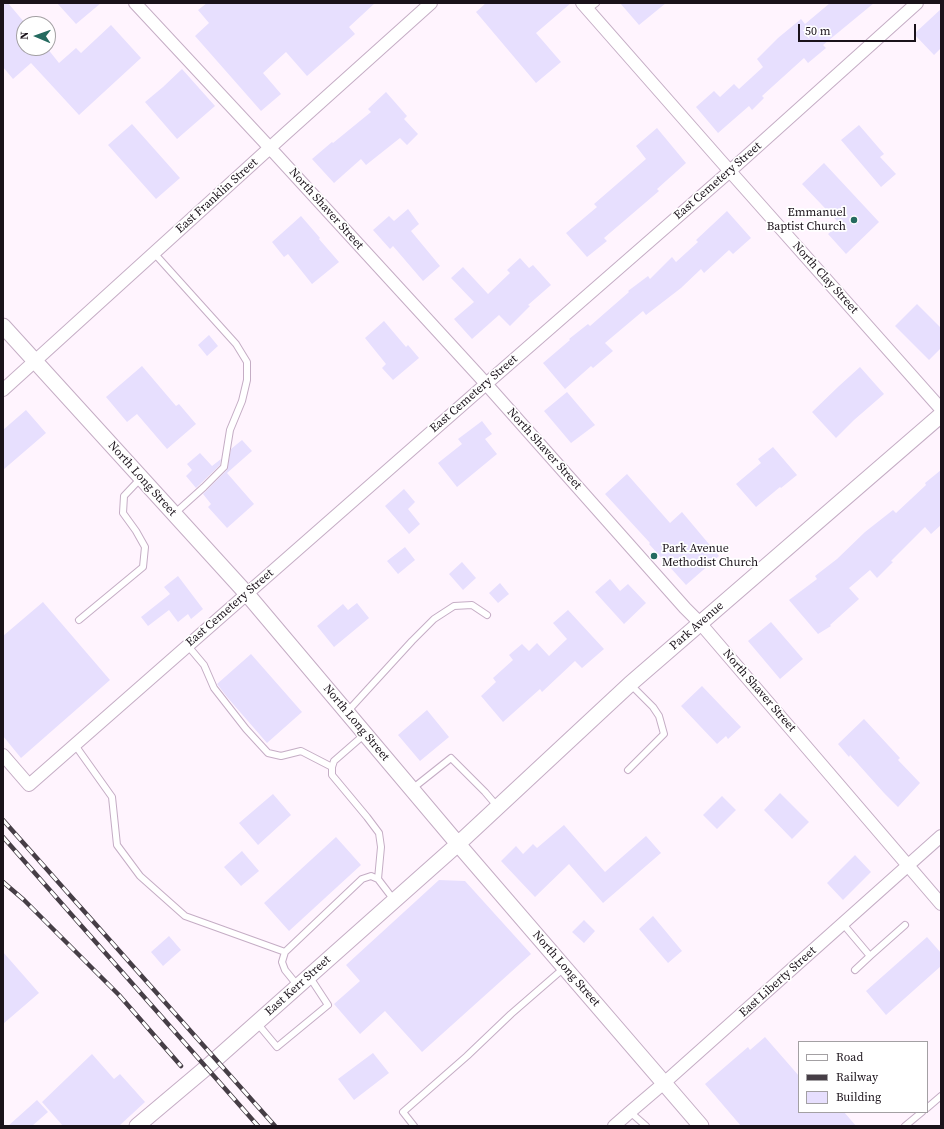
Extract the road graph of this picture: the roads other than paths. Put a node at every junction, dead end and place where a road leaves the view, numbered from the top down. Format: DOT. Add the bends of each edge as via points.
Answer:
graph roads {
  1 [pos="136,3"];
  2 [pos="431,3"];
  3 [pos="917,3"];
  4 [pos="589,5"];
  5 [pos="270,148"];
  6 [pos="730,171"];
  7 [pos="154,253"];
  8 [pos="3,326"];
  9 [pos="35,361"];
  10 [pos="486,384"];
  11 [pos="3,390"];
  12 [pos="941,409"];
  13 [pos="941,415"];
  14 [pos="141,478"];
  15 [pos="174,514"];
  16 [pos="247,594"];
  17 [pos="487,615"];
  18 [pos="79,620"];
  19 [pos="700,623"];
  20 [pos="188,646"];
  21 [pos="630,684"];
  22 [pos="347,712"];
  23 [pos="365,734"];
  24 [pos="75,745"];
  25 [pos="3,755"];
  26 [pos="332,767"];
  27 [pos="628,770"];
  28 [pos="412,789"];
  29 [pos="498,807"];
  30 [pos="941,836"];
  31 [pos="458,844"];
  32 [pos="908,866"];
  33 [pos="378,879"];
  34 [pos="394,900"];
  35 [pos="941,904"];
  36 [pos="843,924"];
  37 [pos="905,925"];
  38 [pos="285,952"];
  39 [pos="870,956"];
  40 [pos="565,968"];
  41 [pos="855,970"];
  42 [pos="303,981"];
  43 [pos="256,1023"];
  44 [pos="664,1084"];
  45 [pos="941,1096"];
  46 [pos="928,1107"];
  47 [pos="630,1112"];
  48 [pos="921,1113"];
  49 [pos="137,1126"];
  50 [pos="414,1126"];
  51 [pos="614,1126"];
  52 [pos="646,1126"];
  53 [pos="701,1126"];
  54 [pos="906,1126"];
  1 -- 5 [label="street, North Shaver Street"];
  2 -- 5 [label="street, East Franklin Street"];
  3 -- 6 [label="street, East Cemetery Street"];
  4 -- 6 [label="street, North Clay Street"];
  5 -- 7 [label="street, East Franklin Street"];
  5 -- 10 [label="street, North Shaver Street"];
  6 -- 10 [label="street, East Cemetery Street"];
  6 -- 12 [label="street, North Clay Street"];
  7 -- 9 [label="street, East Franklin Street"];
  7 -- 15 [label="lane" via="236,344 247,362 247,380 242,401 230,430 224,466"];
  8 -- 9 [label="street, North Long Street"];
  9 -- 11 [label="street, East Franklin Street"];
  9 -- 14 [label="street, North Long Street"];
  10 -- 16 [label="street, East Cemetery Street"];
  10 -- 19 [label="street, North Shaver Street"];
  13 -- 19 [label="street, Park Avenue"];
  14 -- 15 [label="street, North Long Street"];
  14 -- 18 [label="lane" via="124,496 123,512 145,547 143,567"];
  15 -- 16 [label="street, North Long Street"];
  16 -- 20 [label="street, East Cemetery Street"];
  16 -- 22 [label="street, North Long Street"];
  17 -- 22 [label="lane" via="472,605 454,606 434,619"];
  19 -- 21 [label="street, Park Avenue"];
  19 -- 32 [label="street, North Shaver Street"];
  20 -- 24 [label="street, East Cemetery Street"];
  20 -- 26 [label="lane" via="204,665 214,688 268,753 281,756 301,751"];
  21 -- 27 [label="lane" via="653,707 659,716 664,734"];
  21 -- 29 [label="street, Park Avenue"];
  22 -- 23 [label="street, North Long Street"];
  23 -- 26 [label="lane" via="334,761"];
  23 -- 28 [label="street, North Long Street"];
  24 -- 25 [label="street, East Cemetery Street" via="29,785"];
  24 -- 38 [label="lane" via="112,797 117,844 140,876 185,916"];
  26 -- 33 [label="lane" via="332,775 379,833 381,847"];
  28 -- 29 [label="lane" via="451,758"];
  28 -- 31 [label="street, North Long Street"];
  29 -- 31 [label="street, Park Avenue"];
  30 -- 32 [label="street, East Liberty Street"];
  31 -- 34 [label="street, East Kerr Street"];
  31 -- 40 [label="street, North Long Street"];
  32 -- 35 [label="street, North Shaver Street"];
  32 -- 36 [label="street, East Liberty Street"];
  33 -- 34 [label="lane"];
  33 -- 38 [label="lane" via="371,876 362,879"];
  34 -- 42 [label="street, East Kerr Street"];
  36 -- 39 [label="lane"];
  36 -- 44 [label="street, East Liberty Street"];
  37 -- 39 [label="lane"];
  38 -- 42 [label="lane" via="282,962 285,970"];
  39 -- 41 [label="lane"];
  40 -- 44 [label="street, North Long Street"];
  40 -- 50 [label="lane" via="403,1112"];
  42 -- 43 [label="street, East Kerr Street"];
  42 -- 43 [label="lane" via="328,1005 277,1047"];
  43 -- 49 [label="street, East Kerr Street"];
  44 -- 47 [label="street, East Liberty Street"];
  44 -- 53 [label="street, North Long Street"];
  45 -- 46 [label="lane"];
  47 -- 51 [label="street, East Liberty Street"];
  47 -- 52 [label="lane"];
  48 -- 54 [label="lane"];
}
